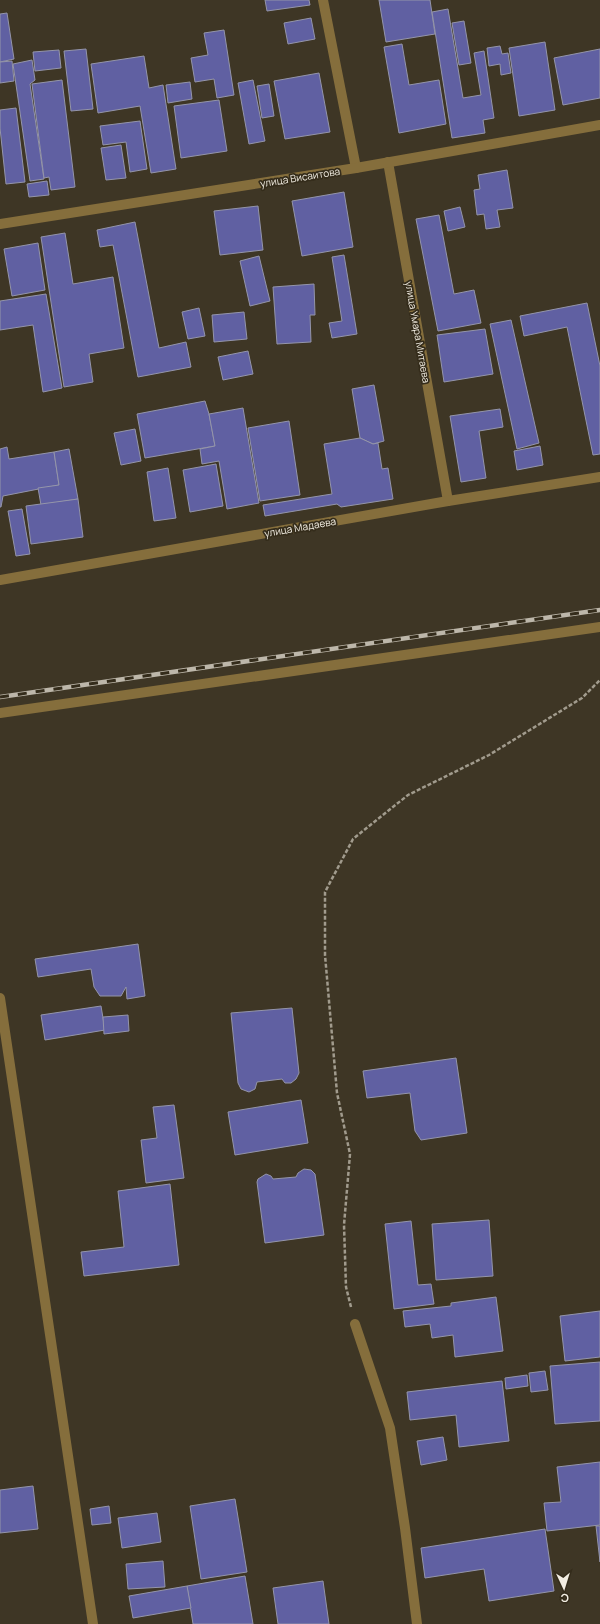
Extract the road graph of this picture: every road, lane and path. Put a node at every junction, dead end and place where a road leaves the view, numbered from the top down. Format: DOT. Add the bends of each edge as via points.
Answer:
graph roads {
  1 [pos="323,0"];
  2 [pos="600,125"];
  3 [pos="388,162"];
  4 [pos="356,168"];
  5 [pos="0,224"];
  6 [pos="600,477"];
  7 [pos="448,501"];
  8 [pos="0,580"];
  9 [pos="600,627"];
  10 [pos="600,680"];
  11 [pos="0,713"];
  12 [pos="0,998"];
  13 [pos="355,1324"];
  14 [pos="93,1624"];
  15 [pos="416,1624"];
  1 -- 4 [label="street"];
  2 -- 3 [label="street, улица Висаитова"];
  3 -- 4 [label="street, улица Висаитова"];
  3 -- 7 [label="street, улица Умара Митаева"];
  4 -- 5 [label="street, улица Висаитова"];
  6 -- 7 [label="street, улица Мадаева"];
  7 -- 8 [label="street, улица Мадаева"];
  9 -- 11 [label="street"];
  10 -- 13 [label="path" via="582,698 489,755 408,795 353,839 325,892 325,955 336,1086 350,1154 344,1226 346,1287"];
  12 -- 14 [label="street"];
  13 -- 15 [label="street" via="390,1428"];
}
